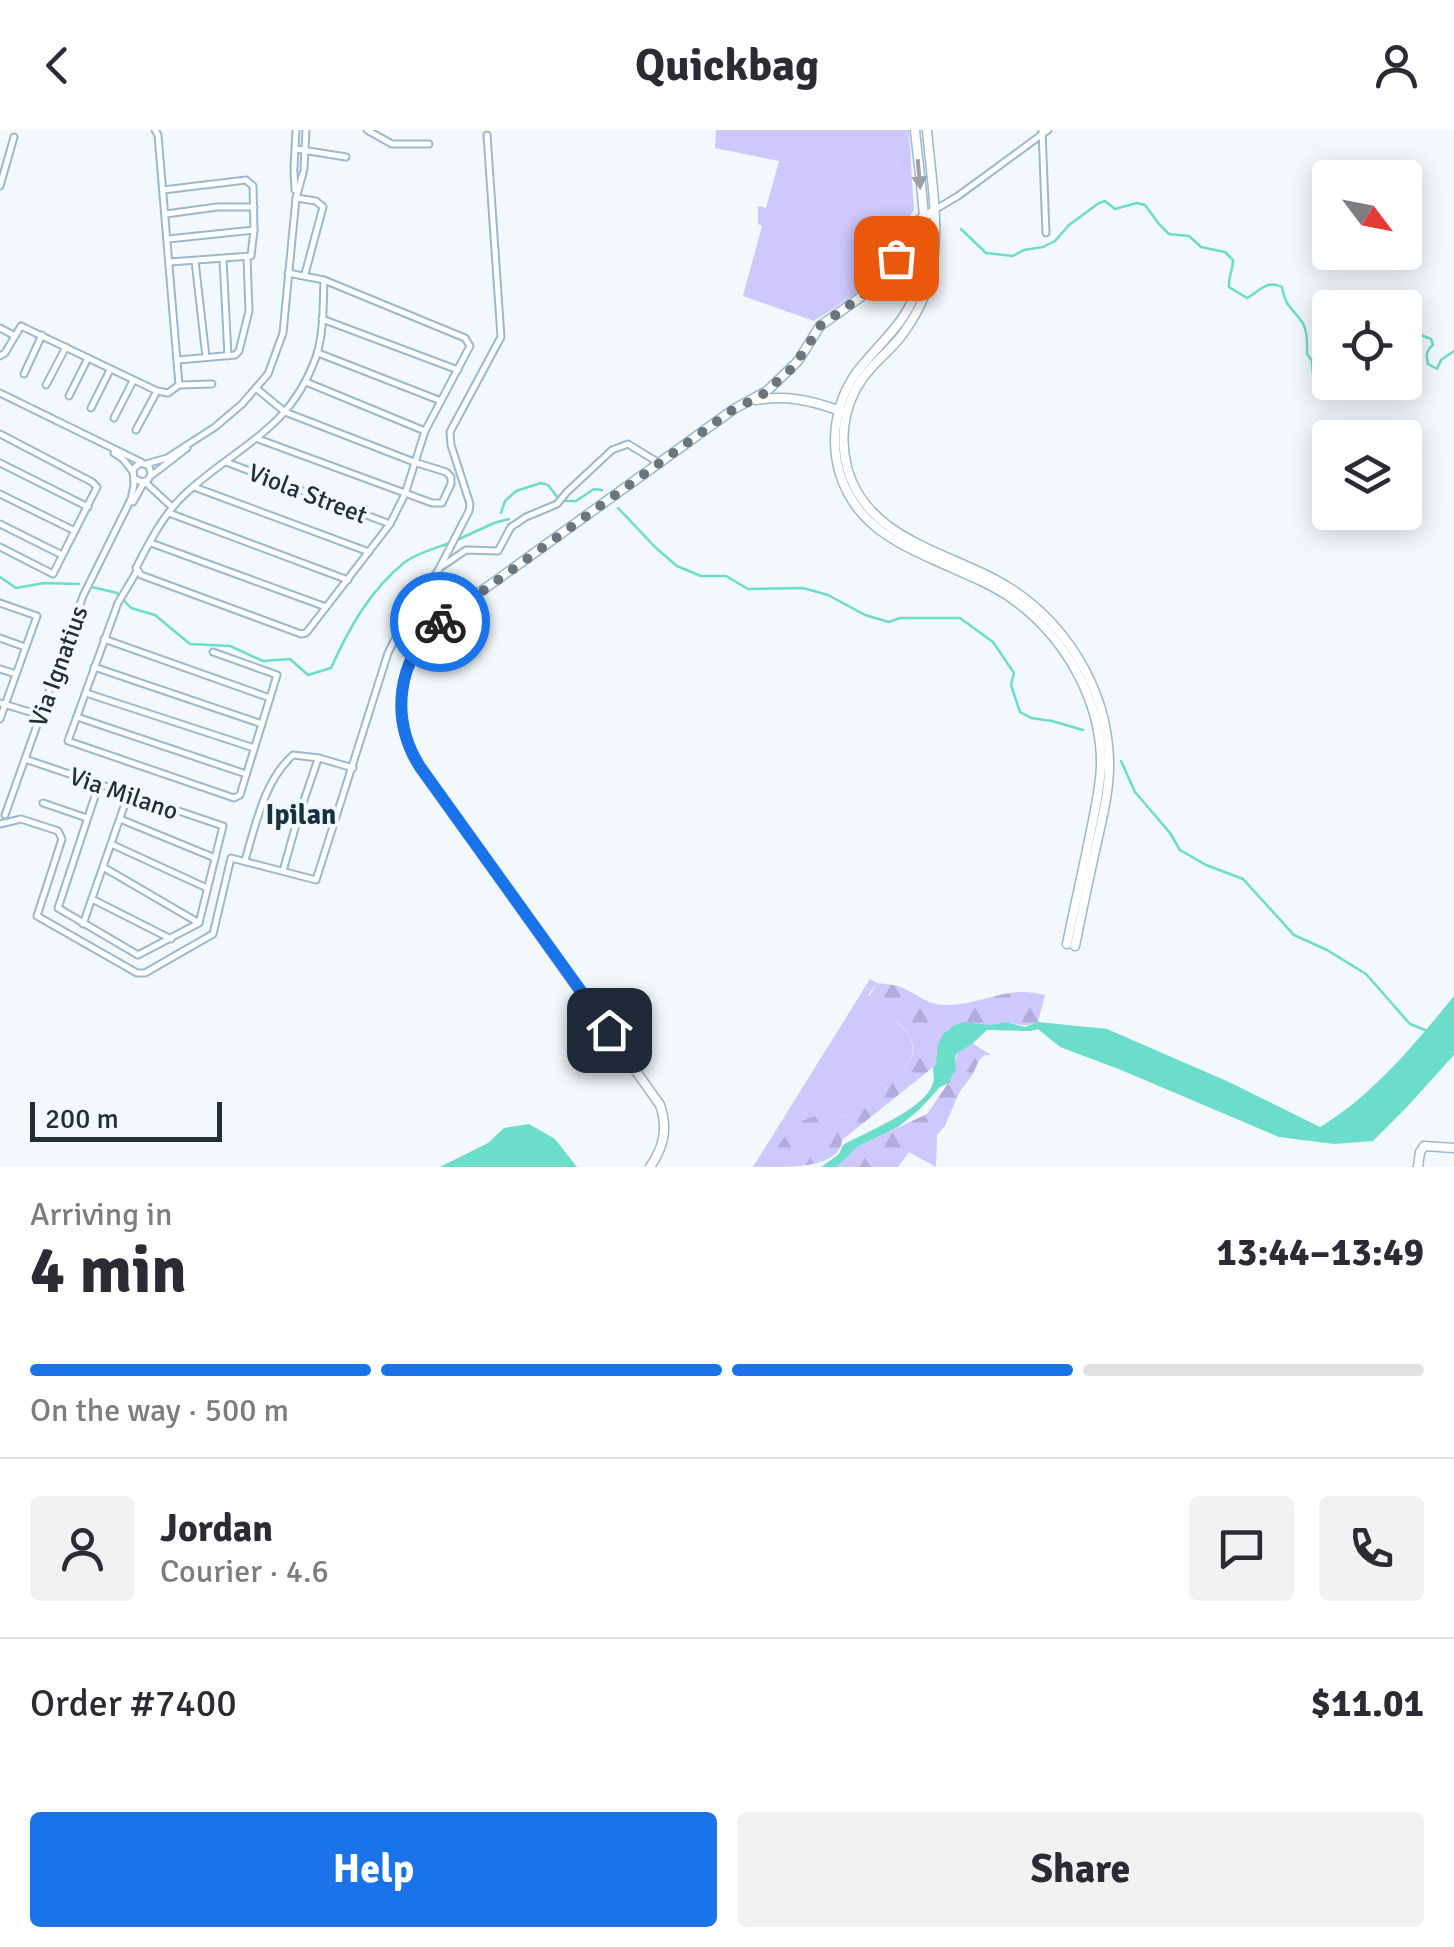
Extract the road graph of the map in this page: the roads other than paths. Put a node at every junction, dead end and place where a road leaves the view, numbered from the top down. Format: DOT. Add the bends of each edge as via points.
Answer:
graph roads {
  1 [pos="155,130"];
  2 [pos="296,130"];
  3 [pos="306,130"];
  4 [pos="367,130"];
  5 [pos="916,130"];
  6 [pos="927,130"];
  7 [pos="1044,132"];
  8 [pos="486,135"];
  9 [pos="14,137"];
  10 [pos="429,144"];
  11 [pos="296,148"];
  12 [pos="304,149"];
  13 [pos="346,157"];
  14 [pos="3,164"];
  15 [pos="0,186"];
  16 [pos="163,190"];
  17 [pos="296,198"];
  18 [pos="254,207"];
  19 [pos="934,211"];
  20 [pos="166,214"];
  21 [pos="922,218"];
  22 [pos="254,230"];
  23 [pos="1046,233"];
  24 [pos="168,240"];
  25 [pos="247,258"];
  26 [pos="223,259"];
  27 [pos="195,260"];
  28 [pos="170,262"];
  29 [pos="288,272"];
  30 [pos="305,274"];
  31 [pos="324,280"];
  32 [pos="322,319"];
  33 [pos="0,328"];
  34 [pos="42,335"];
  35 [pos="14,336"];
  36 [pos="66,347"];
  37 [pos="318,352"];
  38 [pos="0,356"];
  39 [pos="228,356"];
  40 [pos="88,358"];
  41 [pos="206,358"];
  42 [pos="178,360"];
  43 [pos="110,370"];
  44 [pos="458,370"];
  45 [pos="24,374"];
  46 [pos="134,381"];
  47 [pos="306,382"];
  48 [pos="212,384"];
  49 [pos="46,385"];
  50 [pos="179,385"];
  51 [pos="257,389"];
  52 [pos="157,392"];
  53 [pos="0,394"];
  54 [pos="70,396"];
  55 [pos="441,401"];
  56 [pos="752,401"];
  57 [pos="91,408"];
  58 [pos="285,412"];
  59 [pos="842,413"];
  60 [pos="114,418"];
  61 [pos="136,430"];
  62 [pos="425,431"];
  63 [pos="0,434"];
  64 [pos="200,436"];
  65 [pos="258,439"];
  66 [pos="104,445"];
  67 [pos="226,462"];
  68 [pos="414,462"];
  69 [pos="0,463"];
  70 [pos="144,463"];
  71 [pos="659,464"];
  72 [pos="133,475"];
  73 [pos="147,480"];
  74 [pos="194,486"];
  75 [pos="0,494"];
  76 [pos="406,494"];
  77 [pos="88,508"];
  78 [pos="170,510"];
  79 [pos="120,522"];
  80 [pos="0,524"];
  81 [pos="390,524"];
  82 [pos="75,531"];
  83 [pos="151,543"];
  84 [pos="0,547"];
  85 [pos="368,552"];
  86 [pos="62,555"];
  87 [pos="439,569"];
  88 [pos="137,571"];
  89 [pos="348,580"];
  90 [pos="0,603"];
  91 [pos="326,607"];
  92 [pos="0,638"];
  93 [pos="104,639"];
  94 [pos="26,648"];
  95 [pos="213,652"];
  96 [pos="94,667"];
  97 [pos="0,669"];
  98 [pos="16,674"];
  99 [pos="85,692"];
  100 [pos="270,698"];
  101 [pos="3,704"];
  102 [pos="41,715"];
  103 [pos="77,717"];
  104 [pos="0,719"];
  105 [pos="262,724"];
  106 [pos="254,748"];
  107 [pos="318,758"];
  108 [pos="25,759"];
  109 [pos="353,768"];
  110 [pos="246,774"];
  111 [pos="99,784"];
  112 [pos="128,794"];
  113 [pos="43,803"];
  114 [pos="5,815"];
  115 [pos="88,818"];
  116 [pos="120,819"];
  117 [pos="0,824"];
  118 [pos="111,844"];
  119 [pos="215,858"];
  120 [pos="245,860"];
  121 [pos="103,867"];
  122 [pos="283,871"];
  123 [pos="207,888"];
  124 [pos="92,899"];
  125 [pos="199,923"];
  126 [pos="83,924"];
  127 [pos="171,939"];
  128 [pos="1071,945"];
  129 [pos="1454,1148"];
  130 [pos="650,1167"];
  131 [pos="1418,1167"];
  1 -- 16 [label="street"];
  2 -- 11 [label="street, Via Ignatius"];
  3 -- 12 [label="street, Via Ignatius"];
  4 -- 10 [label="street" via="392,144"];
  5 -- 21 [label="street, one-way"];
  6 -- 19 [label="street"];
  7 -- 19 [label="street"];
  7 -- 23 [label="street"];
  8 -- 87 [label="street" via="501,337 450,432 470,504"];
  9 -- 14 [label="street"];
  11 -- 12 [label="street"];
  11 -- 17 [label="street, Via Ignatius"];
  12 -- 13 [label="street"];
  12 -- 17 [label="street, Via Ignatius"];
  14 -- 15 [label="street"];
  16 -- 18 [label="street" via="246,180 253,186"];
  16 -- 20 [label="street"];
  17 -- 29 [label="street, Via Ignatius"];
  17 -- 30 [label="street" via="324,207"];
  18 -- 20 [label="street"];
  18 -- 22 [label="street"];
  19 -- 21 [label="street"];
  19 -- 59 [label="street" via="925,294 904,334"];
  20 -- 24 [label="street"];
  21 -- 56 [label="street" via="904,237 886,279 820,326 790,370"];
  21 -- 59 [label="street" via="925,252 915,295 892,334 858,370"];
  22 -- 24 [label="street"];
  22 -- 25 [label="street"];
  24 -- 28 [label="street"];
  25 -- 26 [label="street"];
  25 -- 39 [label="street" via="249,311 239,351"];
  26 -- 27 [label="street"];
  26 -- 39 [label="street"];
  27 -- 28 [label="street"];
  27 -- 41 [label="street"];
  28 -- 42 [label="street"];
  29 -- 30 [label="street"];
  29 -- 51 [label="street, Via Ignatius" via="280,345"];
  30 -- 31 [label="street"];
  31 -- 32 [label="street"];
  31 -- 44 [label="street" via="465,338 470,350"];
  32 -- 37 [label="street"];
  32 -- 44 [label="street"];
  33 -- 35 [label="street"];
  34 -- 35 [label="street" via="21,326"];
  34 -- 36 [label="street"];
  34 -- 45 [label="street"];
  35 -- 38 [label="street"];
  36 -- 40 [label="street"];
  36 -- 49 [label="street"];
  37 -- 47 [label="street"];
  37 -- 55 [label="street"];
  39 -- 41 [label="street"];
  40 -- 43 [label="street"];
  40 -- 54 [label="street"];
  41 -- 42 [label="street"];
  42 -- 50 [label="street"];
  43 -- 46 [label="street"];
  43 -- 57 [label="street"];
  44 -- 55 [label="street"];
  46 -- 52 [label="street"];
  46 -- 60 [label="street"];
  47 -- 58 [label="street"];
  47 -- 62 [label="street"];
  48 -- 50 [label="street"];
  50 -- 52 [label="street"];
  51 -- 58 [label="street"];
  51 -- 64 [label="street, Via Ignatius"];
  52 -- 61 [label="street"];
  53 -- 66 [label="street"];
  55 -- 62 [label="street"];
  56 -- 59 [label="street" via="791,397"];
  56 -- 71 [label="street"];
  58 -- 65 [label="street"];
  58 -- 68 [label="street"];
  59 -- 128 [label="street" via="837,462 862,514 890,539 992,586 1027,610 1060,645 1086,693 1100,778"];
  62 -- 68 [label="street"];
  63 -- 77 [label="street" via="92,482 97,487"];
  64 -- 70 [label="street, Via Ignatius" via="167,458"];
  64 -- 73 [label="street, Via Ignatius"];
  65 -- 67 [label="street"];
  65 -- 76 [label="street"];
  66 -- 70 [label="street"];
  66 -- 72 [label="street"];
  67 -- 74 [label="street"];
  67 -- 81 [label="street, Viola Street"];
  68 -- 76 [label="street"];
  68 -- 76 [label="street" via="448,473 451,484 440,504"];
  69 -- 77 [label="street"];
  70 -- 72 [label="street, Via Ignatius"];
  70 -- 73 [label="street" via="152,471"];
  71 -- 87 [label="street" via="628,444 616,448 557,504 511,527 498,551 466,550"];
  71 -- 130 [label="street" via="436,625 406,669 400,704 420,767 660,1104 664,1139"];
  72 -- 73 [label="street"];
  72 -- 79 [label="street, Via Ignatius" via="134,491"];
  73 -- 78 [label="street"];
  73 -- 79 [label="street, Via Ignatius"];
  74 -- 78 [label="street"];
  74 -- 85 [label="street"];
  75 -- 82 [label="street"];
  76 -- 81 [label="street"];
  77 -- 82 [label="street"];
  78 -- 83 [label="street"];
  78 -- 89 [label="street"];
  79 -- 102 [label="street, Via Ignatius" via="83,596"];
  80 -- 86 [label="street"];
  81 -- 85 [label="street"];
  82 -- 86 [label="street"];
  83 -- 88 [label="street"];
  83 -- 91 [label="street"];
  84 -- 86 [label="street" via="53,574"];
  85 -- 89 [label="street"];
  87 -- 109 [label="street" via="388,653"];
  88 -- 91 [label="street" via="300,634"];
  88 -- 93 [label="street"];
  89 -- 91 [label="street"];
  90 -- 94 [label="street" via="37,616"];
  92 -- 94 [label="street"];
  93 -- 96 [label="street"];
  93 -- 100 [label="street"];
  94 -- 98 [label="street"];
  95 -- 100 [label="street" via="277,674"];
  96 -- 99 [label="street"];
  96 -- 105 [label="street"];
  97 -- 98 [label="street"];
  98 -- 101 [label="street"];
  99 -- 103 [label="street"];
  99 -- 106 [label="street"];
  100 -- 105 [label="street"];
  101 -- 102 [label="street"];
  101 -- 104 [label="street"];
  102 -- 108 [label="street, Via Ignatius"];
  103 -- 110 [label="street"];
  103 -- 110 [label="street" via="68,741 234,798"];
  105 -- 106 [label="street"];
  106 -- 110 [label="street"];
  107 -- 109 [label="street"];
  107 -- 120 [label="street" via="296,754 284,763 266,794"];
  107 -- 122 [label="street"];
  108 -- 111 [label="street, Via Milano"];
  108 -- 114 [label="street, Via Ignatius"];
  109 -- 122 [label="street" via="316,880"];
  111 -- 112 [label="street, Via Milano"];
  111 -- 115 [label="street"];
  112 -- 116 [label="street"];
  112 -- 119 [label="street, Via Milano" via="223,826"];
  113 -- 115 [label="street"];
  115 -- 126 [label="street" via="58,908"];
  116 -- 118 [label="street"];
  116 -- 119 [label="street"];
  117 -- 120 [label="street" via="21,819 58,831 62,839 37,916 141,974 213,934 230,858"];
  118 -- 121 [label="street"];
  118 -- 123 [label="street"];
  119 -- 123 [label="street"];
  120 -- 122 [label="street"];
  121 -- 124 [label="street"];
  121 -- 125 [label="street"];
  123 -- 125 [label="street"];
  124 -- 126 [label="street"];
  124 -- 127 [label="street"];
  125 -- 127 [label="street"];
  126 -- 127 [label="street" via="138,955"];
  129 -- 131 [label="street" via="1424,1146"];
}
